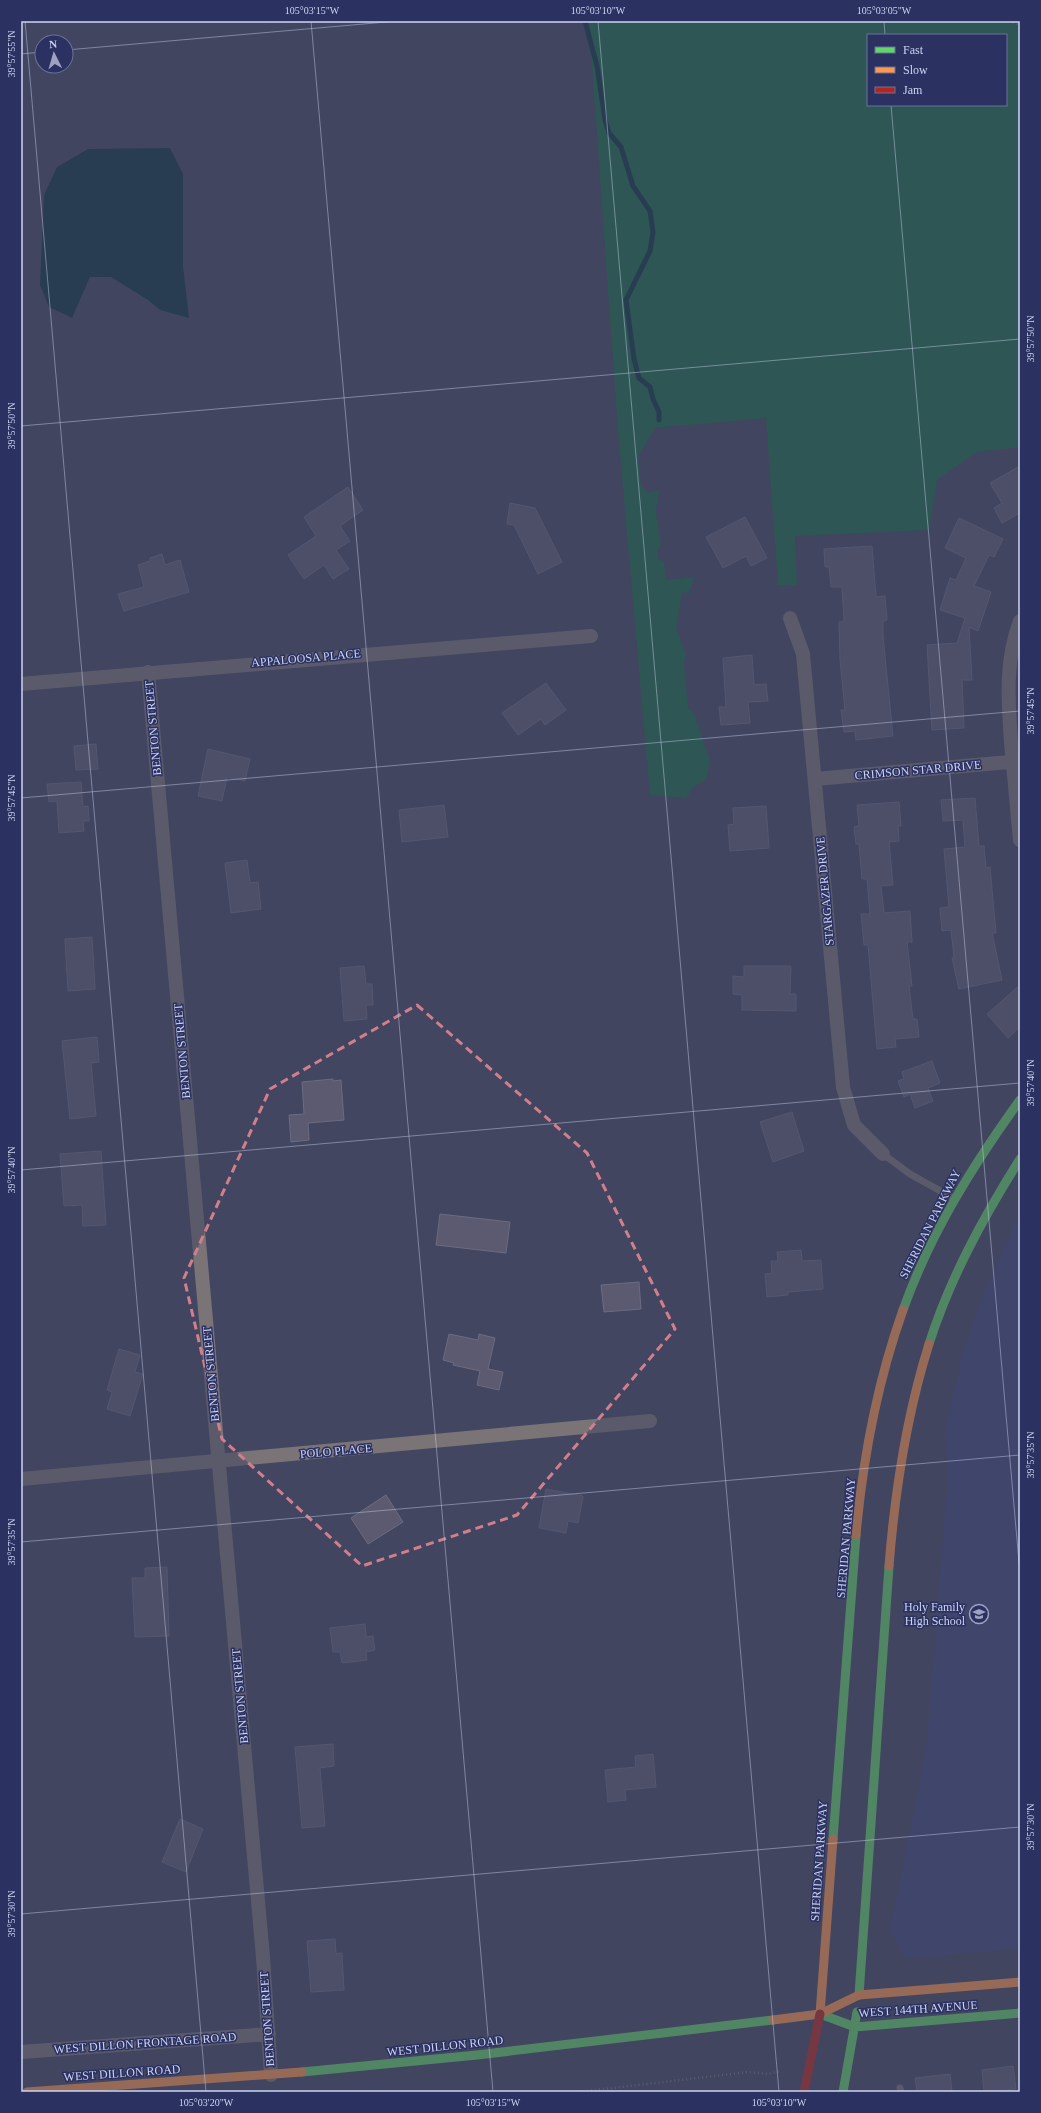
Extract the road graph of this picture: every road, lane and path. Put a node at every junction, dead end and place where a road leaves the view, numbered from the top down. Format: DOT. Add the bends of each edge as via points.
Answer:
graph roads {
  1 [pos="1009,21"];
  2 [pos="1020,25"];
  3 [pos="790,618"];
  4 [pos="1020,621"];
  5 [pos="591,636"];
  6 [pos="148,672"];
  7 [pos="21,684"];
  8 [pos="1016,761"];
  9 [pos="815,779"];
  10 [pos="1020,840"];
  11 [pos="1020,1100"];
  12 [pos="883,1154"];
  13 [pos="1020,1159"];
  14 [pos="954,1199"];
  15 [pos="650,1421"];
  16 [pos="218,1461"];
  17 [pos="21,1479"];
  18 [pos="1020,1982"];
  19 [pos="859,1995"];
  20 [pos="1020,2013"];
  21 [pos="820,2014"];
  22 [pos="855,2027"];
  23 [pos="269,2034"];
  24 [pos="21,2052"];
  25 [pos="781,2071"];
  26 [pos="271,2075"];
  27 [pos="27,2092"];
  28 [pos="579,2092"];
  29 [pos="804,2092"];
  30 [pos="843,2092"];
  1 -- 2 [label="path"];
  3 -- 9 [label="street, STARGAZER DRIVE" via="803,654"];
  4 -- 8 [label="street" via="1009,663 1007,690"];
  5 -- 6 [label="street, APPALOOSA PLACE"];
  6 -- 7 [label="street, APPALOOSA PLACE"];
  6 -- 16 [label="street, BENTON STREET"];
  8 -- 9 [label="street, CRIMSON STAR DRIVE"];
  8 -- 10 [label="street"];
  9 -- 12 [label="street, STARGAZER DRIVE" via="842,1087 854,1125"];
  11 -- 14 [label="main road, SHERIDAN PARKWAY" via="991,1139"];
  12 -- 14 [label="lane" via="910,1174"];
  13 -- 19 [label="main road" via="982,1220 944,1297 924,1352 904,1436 893,1512"];
  14 -- 21 [label="main road, SHERIDAN PARKWAY" via="918,1271 899,1320 888,1353 868,1439 860,1497"];
  15 -- 16 [label="street, POLO PLACE"];
  16 -- 17 [label="street, POLO PLACE"];
  16 -- 23 [label="street, BENTON STREET"];
  18 -- 19 [label="main road, WEST 144TH AVENUE"];
  19 -- 21 [label="main road, WEST DILLON ROAD"];
  19 -- 22 [label="main road"];
  20 -- 22 [label="main road, WEST 144TH AVENUE"];
  21 -- 22 [label="main road, WEST 144TH AVENUE"];
  21 -- 26 [label="main road, WEST DILLON ROAD" via="585,2044"];
  21 -- 29 [label="main road, SHERIDAN PARKWAY"];
  22 -- 30 [label="main road"];
  23 -- 24 [label="street, WEST DILLON FRONTAGE ROAD"];
  23 -- 26 [label="street, BENTON STREET"];
  25 -- 28 [label="path" via="768,2074 748,2072"];
  26 -- 27 [label="main road, WEST DILLON ROAD"];
}
